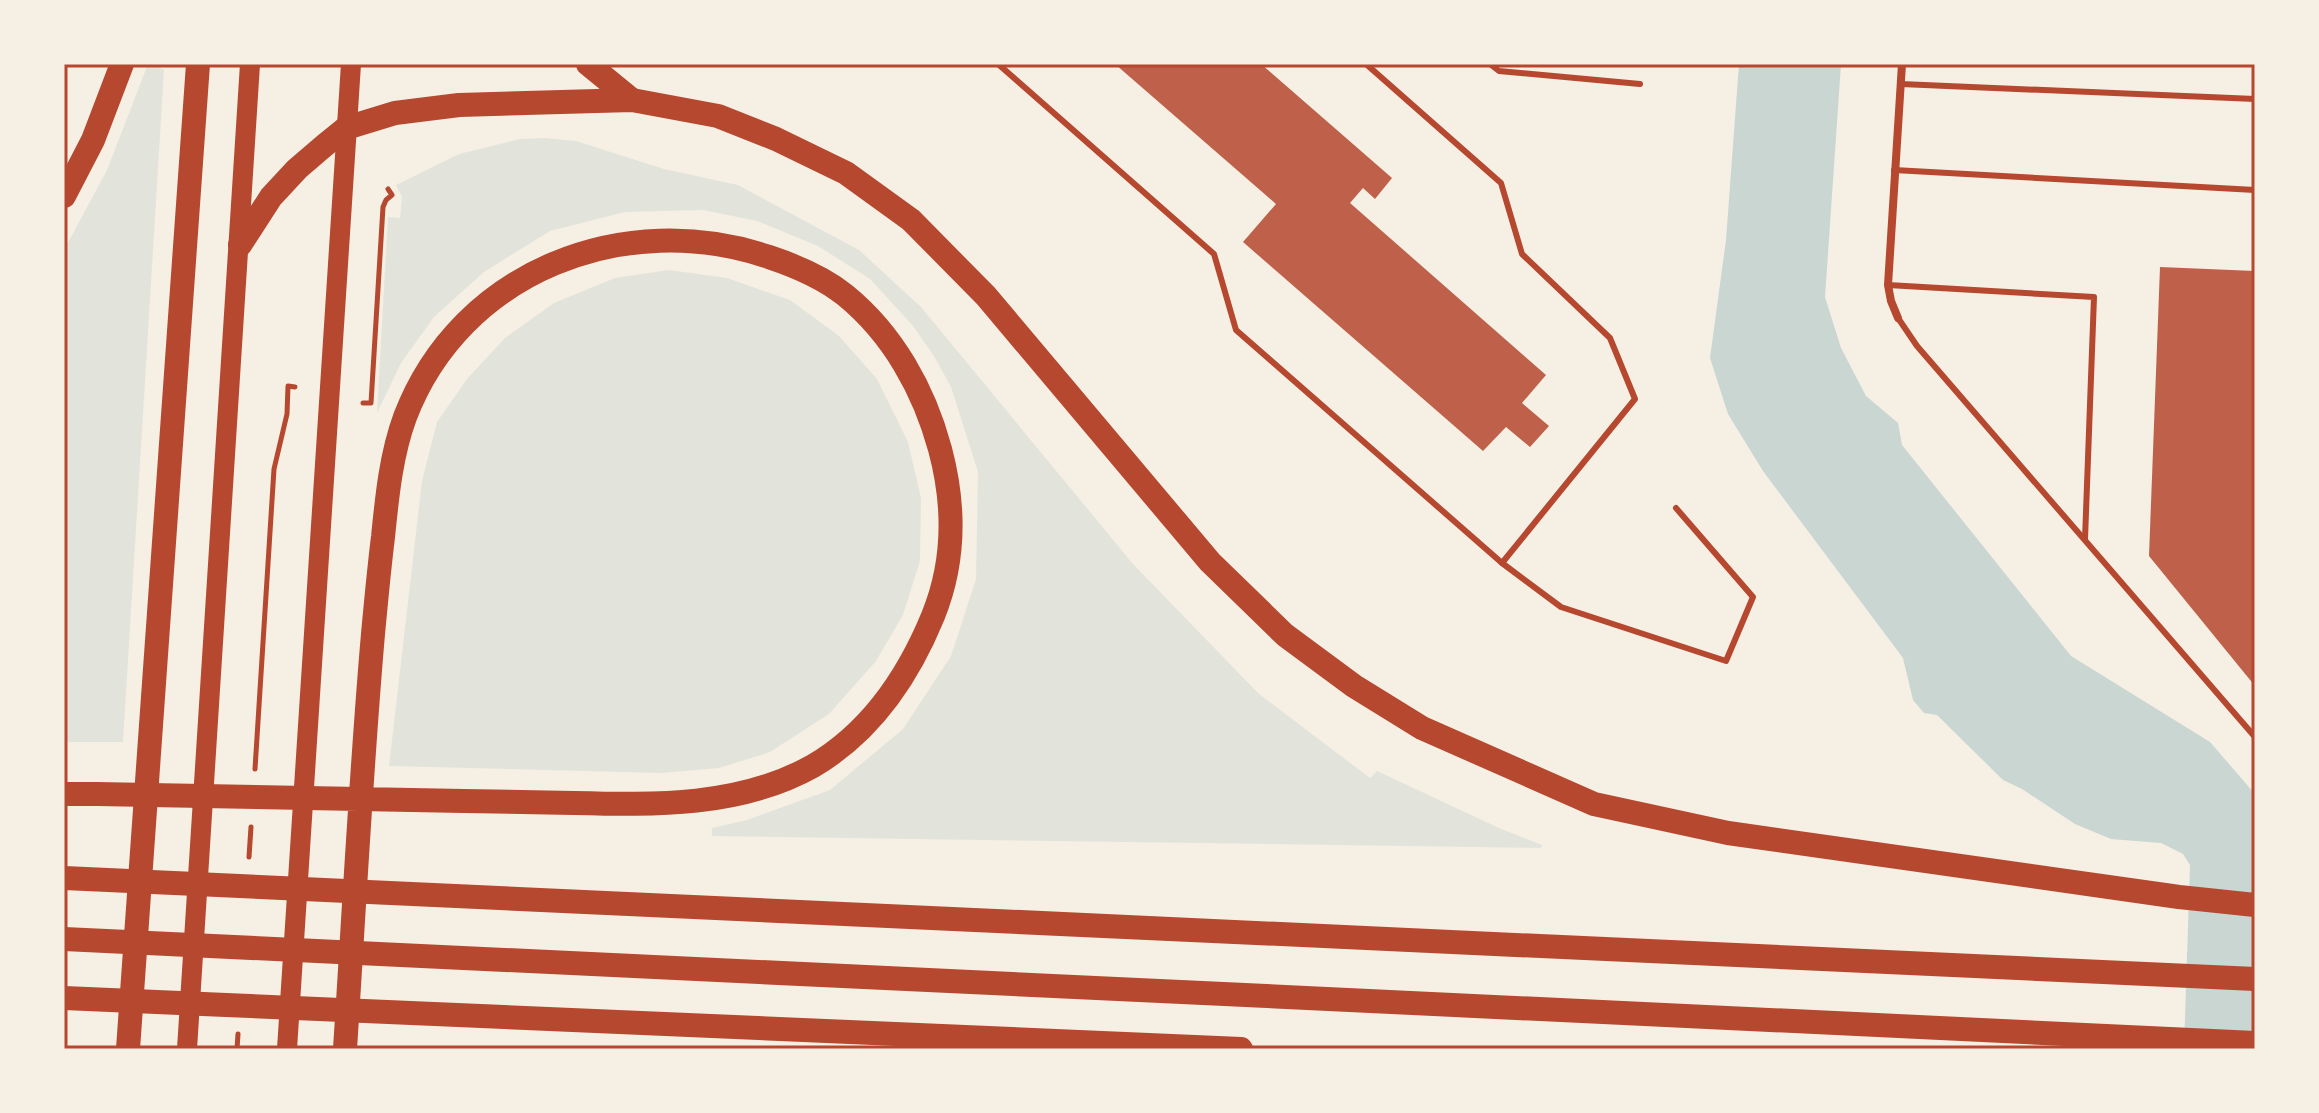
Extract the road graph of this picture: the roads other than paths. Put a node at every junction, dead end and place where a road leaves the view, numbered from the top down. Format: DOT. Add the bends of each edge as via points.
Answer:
graph roads {
  1 [pos="122,64"];
  2 [pos="198,64"];
  3 [pos="250,64"];
  4 [pos="351,64"];
  5 [pos="588,64"];
  6 [pos="998,64"];
  7 [pos="1366,64"];
  8 [pos="1490,64"];
  9 [pos="1902,64"];
  10 [pos="1640,84"];
  11 [pos="1901,84"];
  12 [pos="2255,99"];
  13 [pos="632,100"];
  14 [pos="346,128"];
  15 [pos="1894,170"];
  16 [pos="2255,190"];
  17 [pos="64,196"];
  18 [pos="240,245"];
  19 [pos="1888,285"];
  20 [pos="1898,318"];
  21 [pos="1676,508"];
  22 [pos="2085,539"];
  23 [pos="1502,563"];
  24 [pos="2255,737"];
  25 [pos="64,794"];
  26 [pos="64,878"];
  27 [pos="2255,905"];
  28 [pos="76,940"];
  29 [pos="2248,981"];
  30 [pos="74,998"];
  31 [pos="2255,1043"];
  32 [pos="128,1049"];
  33 [pos="187,1049"];
  34 [pos="287,1049"];
  35 [pos="345,1049"];
  36 [pos="1241,1049"];
  1 -- 17 [label="highway" via="93,140"];
  2 -- 32 [label="highway"];
  3 -- 18 [label="main road"];
  4 -- 14 [label="main road"];
  5 -- 13 [label="highway"];
  6 -- 23 [label="lane" via="1214,254 1236,330"];
  7 -- 23 [label="lane" via="1501,183 1522,254 1610,338 1635,399"];
  8 -- 10 [label="lane" via="1499,71"];
  9 -- 11 [label="street"];
  11 -- 12 [label="lane"];
  11 -- 15 [label="street"];
  13 -- 14 [label="highway" via="415,109"];
  13 -- 27 [label="highway" via="718,116 776,139 846,173 911,220 986,296 1210,562 1285,635 1422,728 1594,804 1728,833"];
  14 -- 18 [label="highway" via="288,178"];
  14 -- 34 [label="main road"];
  15 -- 16 [label="lane"];
  15 -- 19 [label="street"];
  18 -- 33 [label="main road"];
  19 -- 20 [label="street"];
  19 -- 22 [label="lane" via="2094,297"];
  20 -- 22 [label="lane"];
  21 -- 23 [label="lane" via="1753,597 1726,661 1561,607"];
  22 -- 24 [label="lane"];
  25 -- 35 [label="highway" via="97,794 408,800 658,804 733,796 811,767 841,747 886,703 905,674 945,581 952,522 933,423 907,367 876,325 842,292 785,262 746,249 676,239 614,245 583,252 512,286 458,329 437,359 405,419 388,493 367,710"];
  26 -- 29 [label="highway"];
  28 -- 31 [label="highway"];
  30 -- 36 [label="highway"];
}
